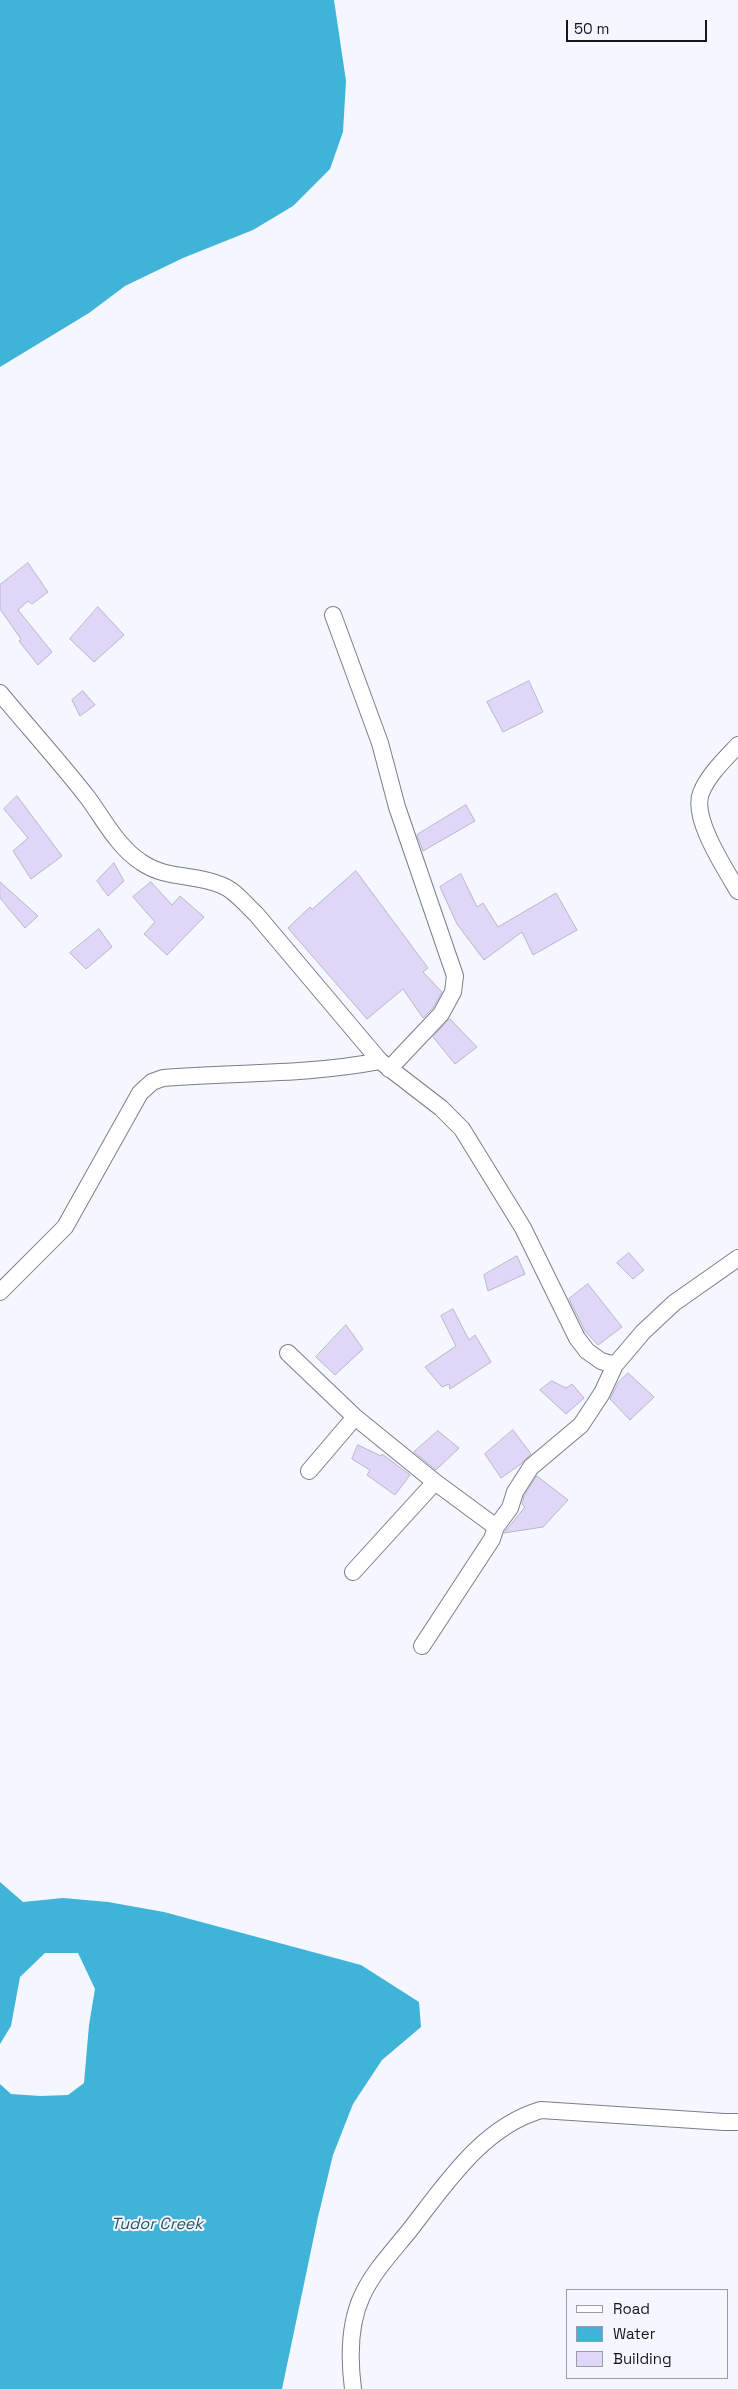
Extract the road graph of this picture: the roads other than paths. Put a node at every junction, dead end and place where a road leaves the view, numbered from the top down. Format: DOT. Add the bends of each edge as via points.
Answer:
graph roads {
  1 [pos="333,615"];
  2 [pos="0,693"];
  3 [pos="738,744"];
  4 [pos="738,891"];
  5 [pos="384,1065"];
  6 [pos="738,1258"];
  7 [pos="0,1292"];
  8 [pos="288,1353"];
  9 [pos="615,1365"];
  10 [pos="355,1417"];
  11 [pos="309,1471"];
  12 [pos="435,1482"];
  13 [pos="496,1528"];
  14 [pos="353,1572"];
  15 [pos="422,1646"];
  16 [pos="738,2122"];
  17 [pos="353,2389"];
  1 -- 5 [label="street" via="380,743 397,807 455,976 453,992 441,1014"];
  2 -- 5 [label="street" via="116,838 140,861 159,873 201,878 234,892"];
  3 -- 4 [label="street" via="714,772 700,793 699,802 706,833"];
  5 -- 7 [label="street" via="163,1078 152,1082 140,1093 65,1227"];
  5 -- 9 [label="street" via="441,1108 462,1129 523,1228 576,1338 601,1361"];
  6 -- 9 [label="street" via="674,1303"];
  8 -- 10 [label="street"];
  9 -- 13 [label="street" via="581,1425 531,1467"];
  10 -- 11 [label="street"];
  10 -- 12 [label="street"];
  12 -- 13 [label="street"];
  12 -- 14 [label="street"];
  13 -- 15 [label="street"];
  16 -- 17 [label="street" via="541,2110 507,2124 463,2163 374,2275 355,2316 350,2369"];
}
